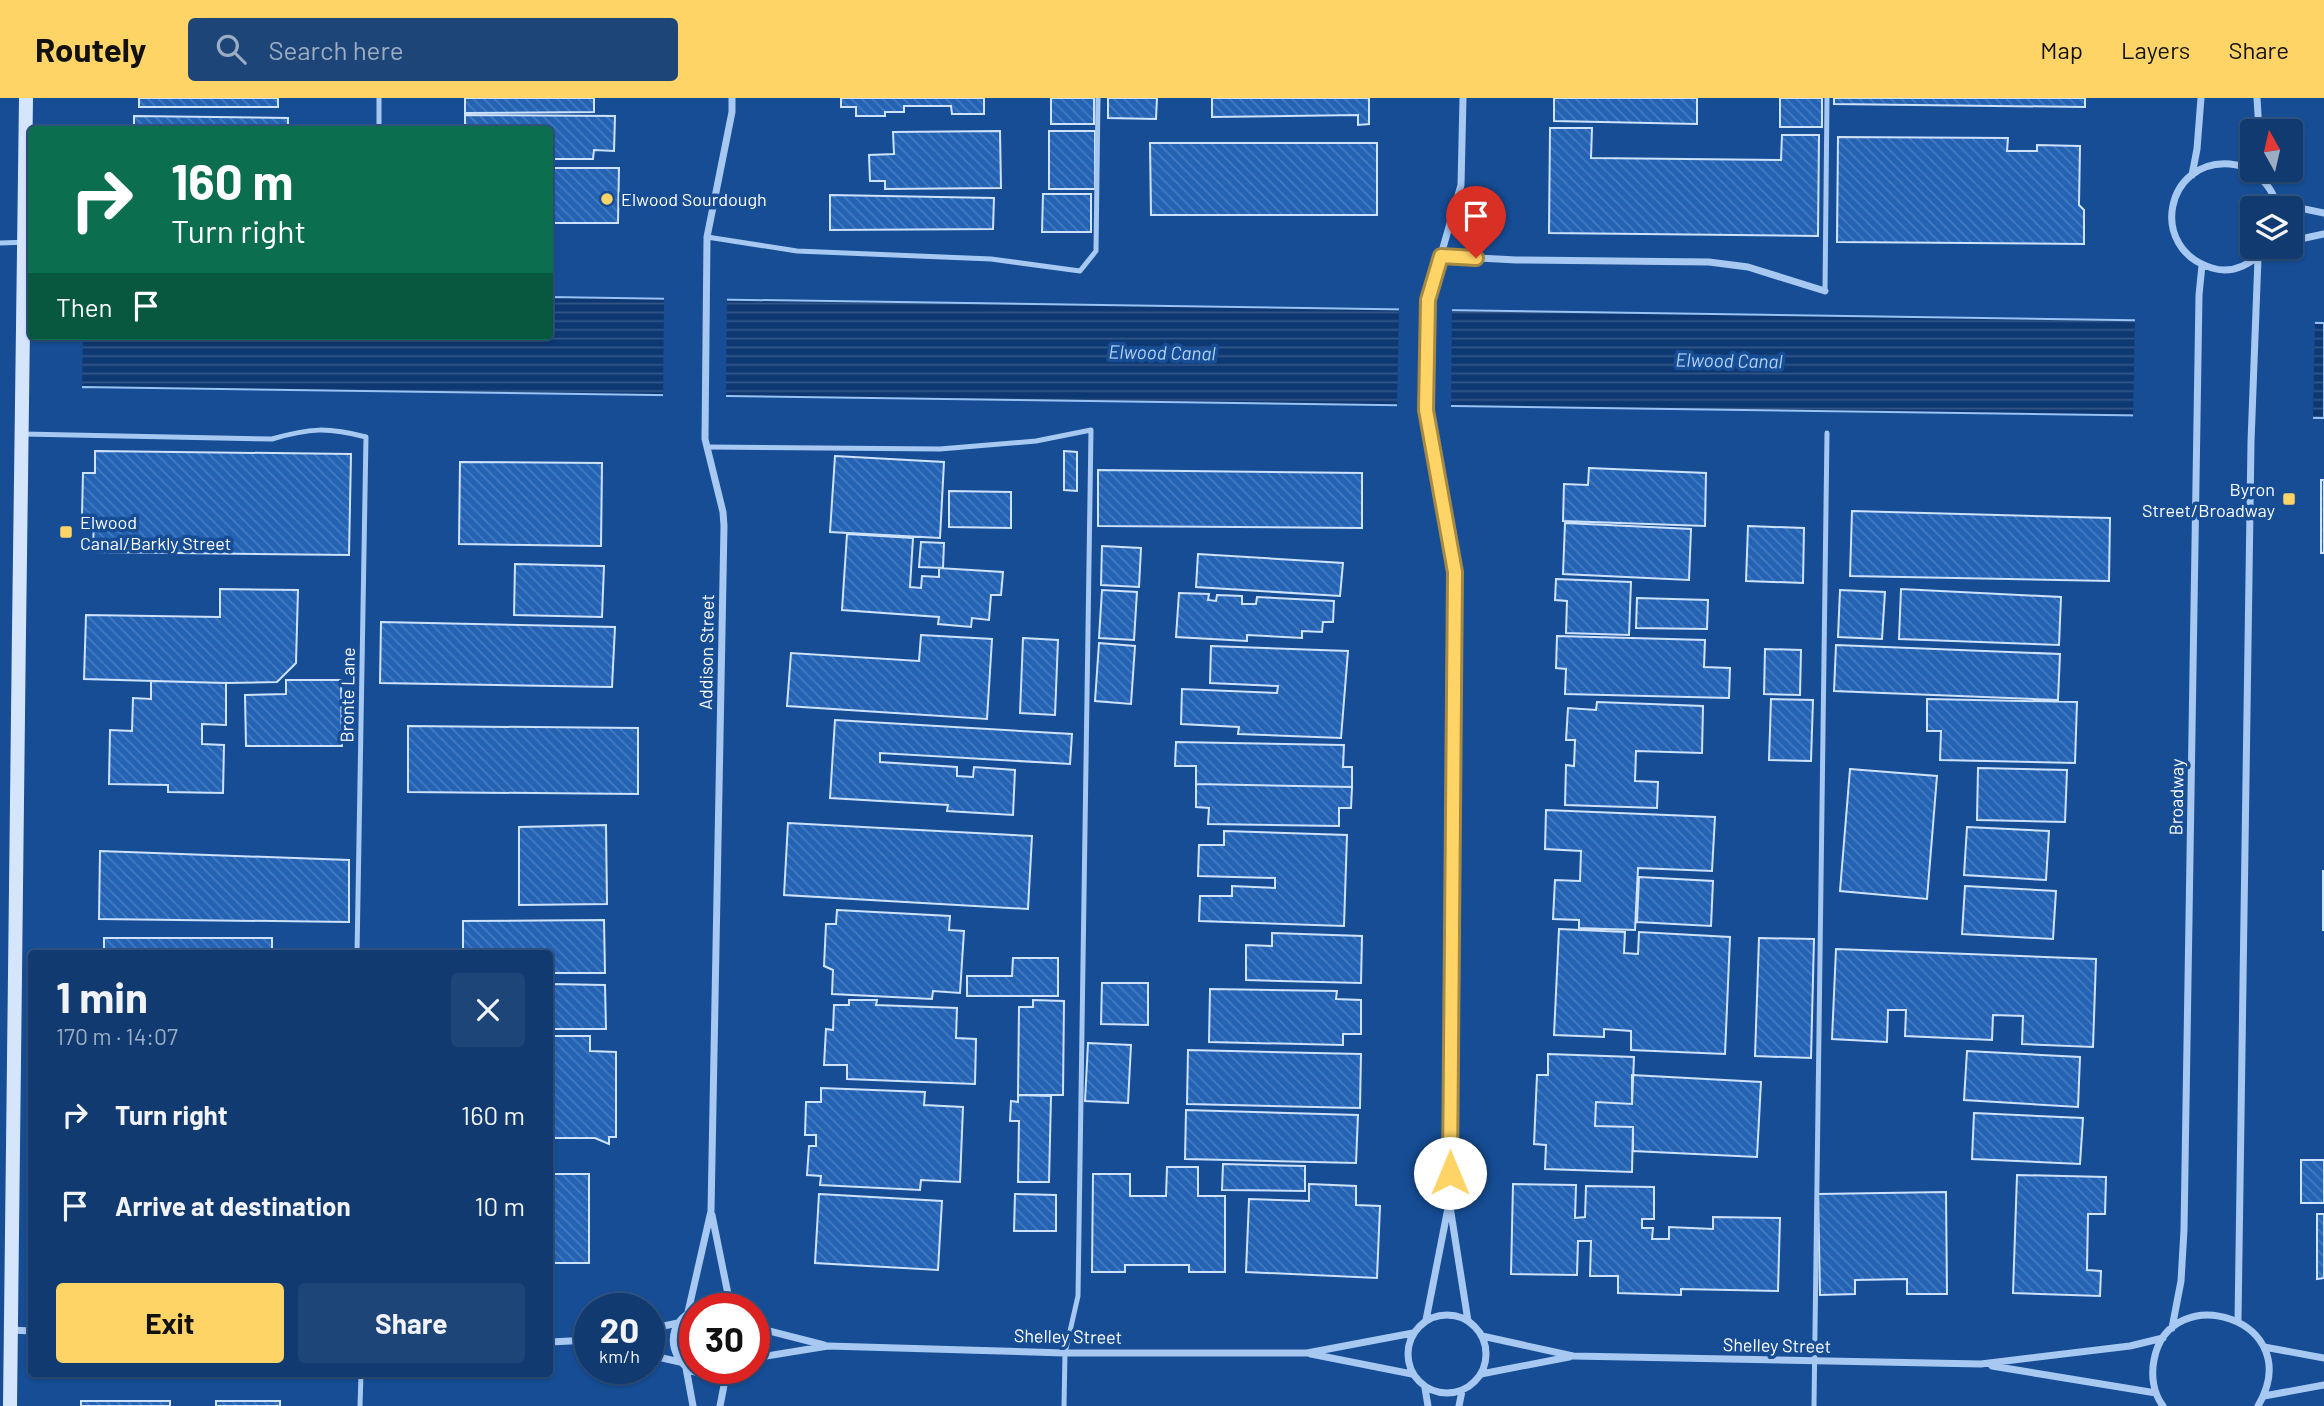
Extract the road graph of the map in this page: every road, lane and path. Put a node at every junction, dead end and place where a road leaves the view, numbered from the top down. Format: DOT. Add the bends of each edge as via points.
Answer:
graph roads {
  1 [pos="26,98"];
  2 [pos="380,98"];
  3 [pos="733,98"];
  4 [pos="1098,98"];
  5 [pos="1463,98"];
  6 [pos="1827,98"];
  7 [pos="2201,98"];
  8 [pos="2257,98"];
  9 [pos="2258,119"];
  10 [pos="379,126"];
  11 [pos="2240,166"];
  12 [pos="2192,175"];
  13 [pos="2303,210"];
  14 [pos="2324,213"];
  15 [pos="2324,234"];
  16 [pos="707,237"];
  17 [pos="2303,238"];
  18 [pos="0,243"];
  19 [pos="28,243"];
  20 [pos="1441,256"];
  21 [pos="2256,259"];
  22 [pos="2258,259"];
  23 [pos="2202,265"];
  24 [pos="1825,291"];
  25 [pos="1827,433"];
  26 [pos="23,435"];
  27 [pos="707,447"];
  28 [pos="356,950"];
  29 [pos="1449,1200"];
  30 [pos="711,1211"];
  31 [pos="5,1228"];
  32 [pos="696,1293"];
  33 [pos="728,1293"];
  34 [pos="1426,1320"];
  35 [pos="1468,1321"];
  36 [pos="2238,1321"];
  37 [pos="678,1323"];
  38 [pos="665,1326"];
  39 [pos="2172,1328"];
  40 [pos="10,1331"];
  41 [pos="28,1331"];
  42 [pos="770,1331"];
  43 [pos="1413,1333"];
  44 [pos="1482,1336"];
  45 [pos="2163,1338"];
  46 [pos="553,1342"];
  47 [pos="574,1342"];
  48 [pos="828,1346"];
  49 [pos="2264,1348"];
  50 [pos="1065,1353"];
  51 [pos="1307,1353"];
  52 [pos="770,1355"];
  53 [pos="679,1356"];
  54 [pos="1573,1356"];
  55 [pos="2324,1358"];
  56 [pos="1814,1362"];
  57 [pos="1981,1364"];
  58 [pos="1412,1374"];
  59 [pos="1481,1374"];
  60 [pos="360,1377"];
  61 [pos="688,1384"];
  62 [pos="725,1384"];
  63 [pos="2324,1385"];
  64 [pos="1425,1388"];
  65 [pos="1461,1391"];
  66 [pos="2156,1393"];
  67 [pos="2264,1396"];
  68 [pos="9,1406"];
  69 [pos="360,1406"];
  70 [pos="693,1406"];
  71 [pos="720,1406"];
  72 [pos="1064,1406"];
  73 [pos="1427,1406"];
  74 [pos="1459,1406"];
  75 [pos="1814,1406"];
  76 [pos="2163,1406"];
  77 [pos="2258,1406"];
  1 -- 19 [label="main road"];
  2 -- 10 [label="lane"];
  3 -- 16 [label="street, Addison Street"];
  4 -- 16 [label="lane" via="1096,251 1080,271 991,260 797,251"];
  5 -- 20 [label="street" via="1461,186"];
  6 -- 24 [label="lane"];
  7 -- 12 [label="street"];
  8 -- 9 [label="street"];
  11 -- 12 [label="street" via="2220,163"];
  12 -- 23 [label="street" via="2179,188 2171,222 2183,250"];
  13 -- 14 [label="street"];
  15 -- 17 [label="street"];
  16 -- 27 [label="street, Addison Street"];
  18 -- 19 [label="lane"];
  19 -- 26 [label="main road"];
  20 -- 24 [label="street" via="1709,262 1748,267"];
  20 -- 29 [label="street" via="1428,300 1426,410 1455,572"];
  21 -- 23 [label="street" via="2231,270"];
  22 -- 36 [label="street" via="2251,442"];
  23 -- 39 [label="street, Broadway" via="2184,1230"];
  25 -- 56 [label="lane"];
  26 -- 28 [label="lane, Bronte Lane" via="272,439 304,430 337,429 366,437"];
  26 -- 31 [label="main road"];
  27 -- 30 [label="street, Addison Street" via="724,526"];
  27 -- 50 [label="lane" via="940,449 1036,441 1091,430 1078,1296"];
  29 -- 34 [label="street"];
  29 -- 35 [label="street"];
  30 -- 32 [label="street, Addison Street"];
  30 -- 33 [label="street, Addison Street"];
  31 -- 40 [label="main road"];
  34 -- 35 [label="street" via="1447,1315"];
  34 -- 43 [label="street"];
  35 -- 44 [label="street"];
  36 -- 39 [label="street" via="2204,1314"];
  36 -- 49 [label="street"];
  37 -- 38 [label="street"];
  37 -- 53 [label="street" via="673,1343"];
  39 -- 45 [label="street"];
  40 -- 41 [label="street"];
  40 -- 68 [label="main road"];
  42 -- 48 [label="street, Shelley Street"];
  43 -- 51 [label="street, Shelley Street"];
  43 -- 58 [label="street" via="1407,1353"];
  44 -- 54 [label="street, Shelley Street"];
  44 -- 59 [label="street" via="1486,1362"];
  45 -- 57 [label="street, Shelley Street"];
  45 -- 66 [label="street" via="2154,1356"];
  46 -- 47 [label="street"];
  48 -- 50 [label="street, Shelley Street"];
  48 -- 52 [label="street, Shelley Street"];
  49 -- 55 [label="street"];
  49 -- 67 [label="street" via="2269,1363"];
  50 -- 51 [label="street, Shelley Street"];
  50 -- 72 [label="lane"];
  51 -- 58 [label="street, Shelley Street"];
  54 -- 56 [label="street, Shelley Street"];
  54 -- 59 [label="street, Shelley Street"];
  56 -- 57 [label="street, Shelley Street"];
  56 -- 75 [label="lane"];
  57 -- 66 [label="street, Shelley Street"];
  58 -- 64 [label="street"];
  59 -- 65 [label="street"];
  60 -- 69 [label="lane"];
  61 -- 70 [label="street"];
  62 -- 71 [label="street"];
  63 -- 67 [label="street"];
  64 -- 65 [label="street" via="1449,1394"];
  64 -- 73 [label="street"];
  65 -- 74 [label="street"];
  66 -- 76 [label="street"];
  67 -- 77 [label="street"];
}
